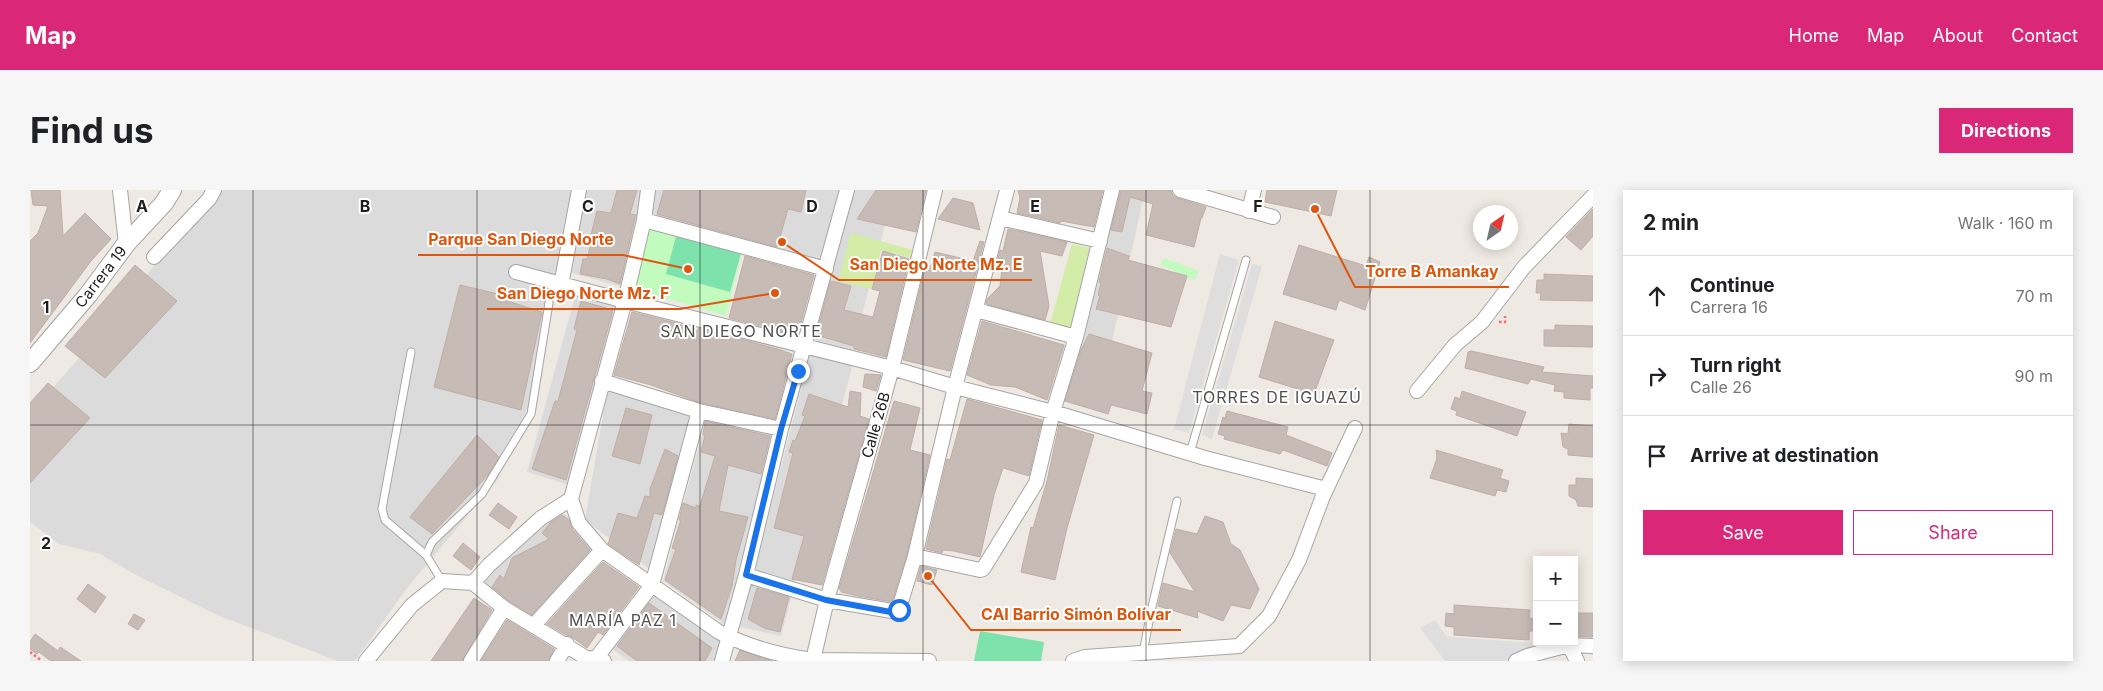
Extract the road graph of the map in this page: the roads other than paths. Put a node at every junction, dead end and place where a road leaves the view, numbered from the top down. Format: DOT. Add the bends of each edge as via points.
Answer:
graph roads {
  1 [pos="120,190"];
  2 [pos="172,190"];
  3 [pos="214,190"];
  4 [pos="579,190"];
  5 [pos="648,190"];
  6 [pos="847,190"];
  7 [pos="935,190"];
  8 [pos="1007,190"];
  9 [pos="1112,190"];
  10 [pos="1180,190"];
  11 [pos="1254,190"];
  12 [pos="1593,196"];
  13 [pos="1249,210"];
  14 [pos="1274,216"];
  15 [pos="1000,218"];
  16 [pos="644,220"];
  17 [pos="1100,241"];
  18 [pos="126,244"];
  19 [pos="154,257"];
  20 [pos="1246,260"];
  21 [pos="826,268"];
  22 [pos="516,272"];
  23 [pos="562,285"];
  24 [pos="625,302"];
  25 [pos="549,303"];
  26 [pos="976,310"];
  27 [pos="1076,337"];
  28 [pos="804,346"];
  29 [pos="411,352"];
  30 [pos="30,363"];
  31 [pos="892,368"];
  32 [pos="602,381"];
  33 [pos="955,387"];
  34 [pos="1417,391"];
  35 [pos="699,410"];
  36 [pos="1053,412"];
  37 [pos="1355,428"];
  38 [pos="781,429"];
  39 [pos="1190,453"];
  40 [pos="1326,489"];
  41 [pos="571,499"];
  42 [pos="1177,501"];
  43 [pos="602,550"];
  44 [pos="426,555"];
  45 [pos="914,556"];
  46 [pos="746,575"];
  47 [pos="442,581"];
  48 [pos="473,583"];
  49 [pos="652,585"];
  50 [pos="826,600"];
  51 [pos="504,608"];
  52 [pos="534,625"];
  53 [pos="730,638"];
  54 [pos="567,644"];
  55 [pos="1578,645"];
  56 [pos="1565,646"];
  57 [pos="1570,646"];
  58 [pos="1593,646"];
  59 [pos="1143,653"];
  60 [pos="601,659"];
  61 [pos="797,659"];
  62 [pos="814,660"];
  63 [pos="366,661"];
  64 [pos="471,661"];
  65 [pos="557,661"];
  66 [pos="722,661"];
  67 [pos="929,661"];
  68 [pos="1073,661"];
  69 [pos="1516,661"];
  70 [pos="1577,661"];
  1 -- 18 [label="street"];
  2 -- 18 [label="street, Carrera 19"];
  3 -- 19 [label="street"];
  4 -- 23 [label="street"];
  5 -- 16 [label="street"];
  6 -- 21 [label="street"];
  7 -- 31 [label="street, Calle 26B"];
  8 -- 15 [label="street"];
  9 -- 17 [label="street"];
  10 -- 13 [label="street"];
  11 -- 13 [label="street"];
  12 -- 34 [label="street" via="1524,267 1482,322 1455,345"];
  13 -- 14 [label="street"];
  15 -- 17 [label="street"];
  15 -- 26 [label="street"];
  16 -- 21 [label="street"];
  16 -- 24 [label="street"];
  17 -- 27 [label="street"];
  18 -- 30 [label="street, Carrera 19"];
  20 -- 39 [label="lane"];
  21 -- 28 [label="street"];
  22 -- 23 [label="street"];
  23 -- 24 [label="street"];
  24 -- 28 [label="street"];
  24 -- 32 [label="street"];
  25 -- 44 [label="lane" via="531,414 482,494 432,542"];
  26 -- 27 [label="street"];
  26 -- 33 [label="street"];
  27 -- 36 [label="street"];
  28 -- 31 [label="street"];
  28 -- 38 [label="street"];
  29 -- 44 [label="lane" via="382,509 385,520"];
  31 -- 33 [label="street"];
  31 -- 50 [label="street, Calle 26B"];
  32 -- 35 [label="street"];
  32 -- 41 [label="street"];
  33 -- 36 [label="street"];
  33 -- 45 [label="street"];
  35 -- 38 [label="street"];
  35 -- 49 [label="street"];
  36 -- 39 [label="street"];
  36 -- 45 [label="street" via="1036,483 986,567 980,570"];
  37 -- 40 [label="street"];
  38 -- 46 [label="street"];
  39 -- 40 [label="street"];
  40 -- 59 [label="street" via="1299,560 1269,616 1239,646"];
  41 -- 43 [label="street" via="579,523"];
  41 -- 48 [label="street" via="541,518"];
  42 -- 59 [label="lane"];
  43 -- 49 [label="street"];
  43 -- 52 [label="street"];
  44 -- 47 [label="lane"];
  45 -- 50 [label="street" via="896,613"];
  46 -- 50 [label="street"];
  46 -- 53 [label="street"];
  47 -- 48 [label="street"];
  47 -- 63 [label="street" via="412,605"];
  48 -- 51 [label="street"];
  49 -- 53 [label="street"];
  49 -- 60 [label="street"];
  50 -- 62 [label="street, Calle 26B"];
  51 -- 52 [label="street"];
  51 -- 64 [label="street"];
  52 -- 54 [label="street"];
  53 -- 61 [label="street"];
  53 -- 66 [label="street"];
  54 -- 60 [label="street" via="588,659"];
  54 -- 65 [label="street"];
  55 -- 58 [label="street"];
  56 -- 69 [label="street"];
  57 -- 70 [label="street"];
  59 -- 68 [label="street" via="1085,657"];
  61 -- 62 [label="street"];
  62 -- 67 [label="street"];
}
